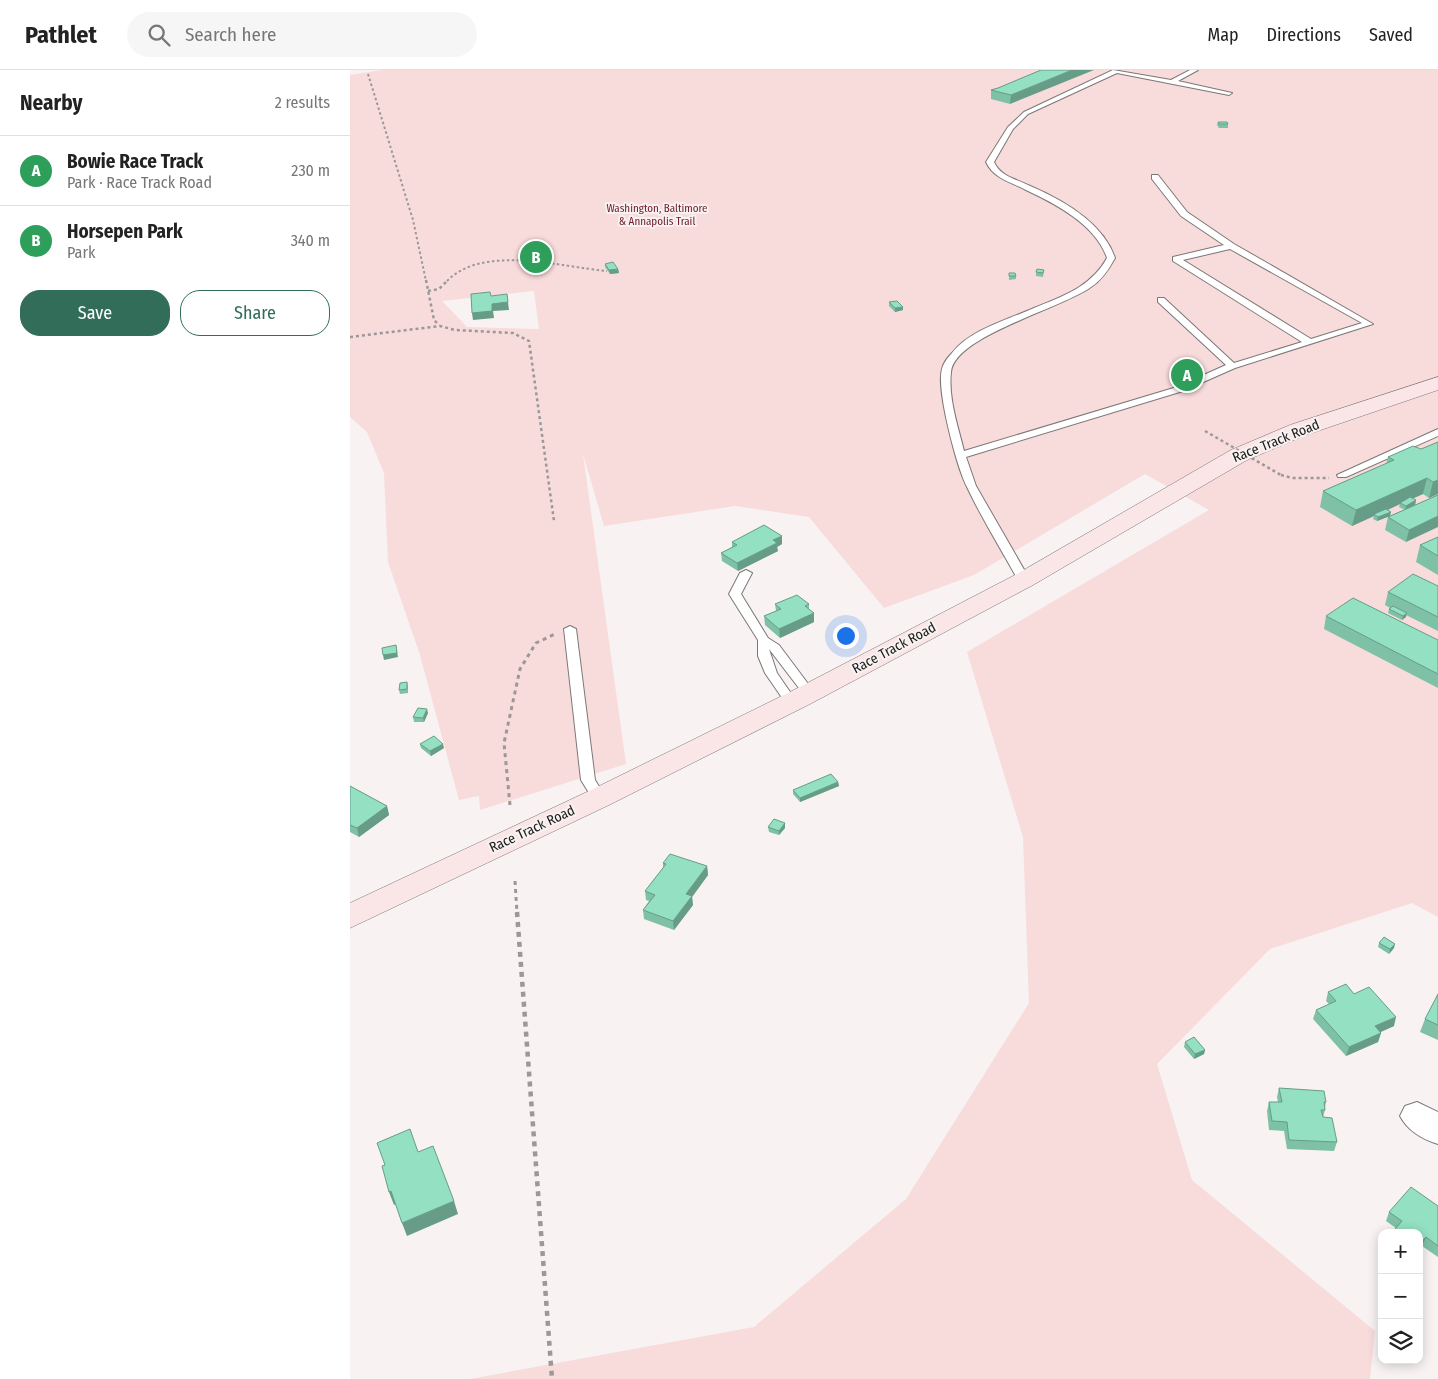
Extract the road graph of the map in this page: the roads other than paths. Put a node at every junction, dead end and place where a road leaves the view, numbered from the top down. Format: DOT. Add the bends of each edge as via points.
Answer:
graph roads {
  1 [pos="1117,70"];
  2 [pos="1195,70"];
  3 [pos="1171,82"];
  4 [pos="1229,93"];
  5 [pos="1155,177"];
  6 [pos="1230,246"];
  7 [pos="1161,300"];
  8 [pos="1309,342"];
  9 [pos="1232,366"];
  10 [pos="1438,383"];
  11 [pos="1438,432"];
  12 [pos="960,455"];
  13 [pos="1342,476"];
  14 [pos="746,573"];
  15 [pos="1024,580"];
  16 [pos="570,629"];
  17 [pos="764,640"];
  18 [pos="800,698"];
  19 [pos="599,798"];
  20 [pos="351,914"];
  1 -- 3 [label="lane"];
  1 -- 12 [label="lane" via="1026,113 1010,128 990,162 1004,176 1043,195 1089,226 1104,239 1112,258 1089,286 987,332 962,347 954,356 946,370 946,378"];
  2 -- 3 [label="lane"];
  3 -- 4 [label="lane"];
  5 -- 6 [label="lane" via="1184,214"];
  6 -- 8 [label="lane" via="1176,259"];
  6 -- 8 [label="lane" via="1370,324"];
  7 -- 9 [label="lane"];
  8 -- 9 [label="lane"];
  9 -- 12 [label="lane" via="1180,389"];
  10 -- 15 [label="street, Race Track Road" via="1298,430 1239,455"];
  11 -- 13 [label="lane"];
  12 -- 15 [label="lane" via="971,486"];
  14 -- 17 [label="lane" via="735,594"];
  15 -- 18 [label="street, Race Track Road"];
  16 -- 19 [label="lane" via="588,780"];
  17 -- 18 [label="lane" via="775,648"];
  17 -- 18 [label="lane" via="770,672 778,686"];
  18 -- 19 [label="street, Race Track Road"];
  19 -- 20 [label="street, Race Track Road"];
}
